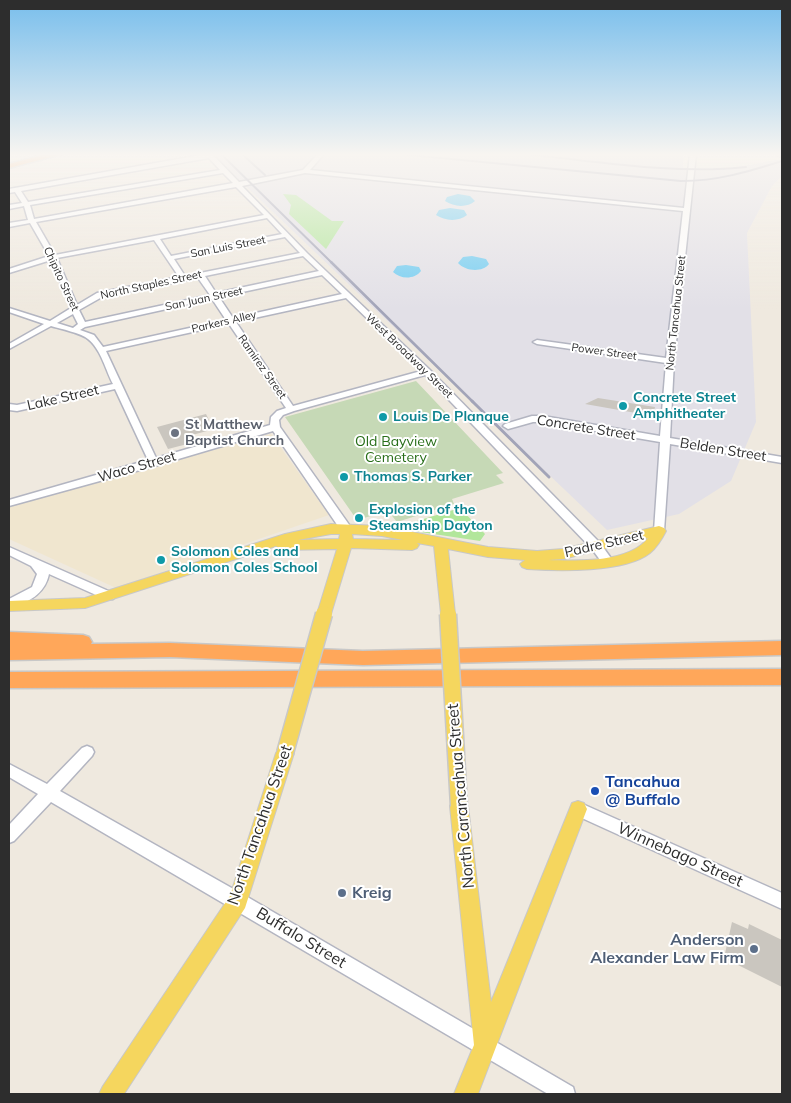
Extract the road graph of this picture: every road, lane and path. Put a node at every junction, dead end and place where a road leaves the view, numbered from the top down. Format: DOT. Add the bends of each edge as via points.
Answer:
graph roads {
  1 [pos="27,205"];
  2 [pos="123,205"];
  3 [pos="257,205"];
  4 [pos="644,205"];
  5 [pos="688,205"];
  6 [pos="688,210"];
  7 [pos="268,216"];
  8 [pos="32,221"];
  9 [pos="9,225"];
  10 [pos="287,235"];
  11 [pos="156,238"];
  12 [pos="305,254"];
  13 [pos="53,257"];
  14 [pos="170,258"];
  15 [pos="9,271"];
  16 [pos="325,272"];
  17 [pos="200,275"];
  18 [pos="183,278"];
  19 [pos="347,295"];
  20 [pos="214,297"];
  21 [pos="75,308"];
  22 [pos="9,310"];
  23 [pos="230,321"];
  24 [pos="50,323"];
  25 [pos="82,325"];
  26 [pos="74,331"];
  27 [pos="537,342"];
  28 [pos="9,347"];
  29 [pos="101,350"];
  30 [pos="670,361"];
  31 [pos="427,372"];
  32 [pos="117,386"];
  33 [pos="9,407"];
  34 [pos="291,409"];
  35 [pos="508,426"];
  36 [pos="275,427"];
  37 [pos="664,441"];
  38 [pos="782,460"];
  39 [pos="154,463"];
  40 [pos="9,503"];
  41 [pos="659,531"];
  42 [pos="346,536"];
  43 [pos="442,546"];
  44 [pos="596,546"];
  45 [pos="9,551"];
  46 [pos="607,561"];
  47 [pos="36,564"];
  48 [pos="109,596"];
  49 [pos="9,605"];
  50 [pos="9,639"];
  51 [pos="782,648"];
  52 [pos="170,650"];
  53 [pos="9,653"];
  54 [pos="782,677"];
  55 [pos="181,679"];
  56 [pos="9,680"];
  57 [pos="9,691"];
  58 [pos="87,752"];
  59 [pos="9,770"];
  60 [pos="50,792"];
  61 [pos="460,806"];
  62 [pos="578,809"];
  63 [pos="9,836"];
  64 [pos="238,901"];
  65 [pos="782,901"];
  66 [pos="485,1048"];
  67 [pos="111,1094"];
  68 [pos="466,1094"];
  69 [pos="566,1094"];
  1 -- 8 [label="street, Chipito Street"];
  2 -- 8 [label="street"];
  3 -- 7 [label="street, West Broadway Street"];
  4 -- 6 [label="street"];
  5 -- 6 [label="street, North Tancahua Street"];
  6 -- 30 [label="street, North Tancahua Street"];
  7 -- 10 [label="street, West Broadway Street"];
  7 -- 11 [label="street"];
  8 -- 9 [label="street"];
  8 -- 13 [label="street, Chipito Street"];
  10 -- 12 [label="street, West Broadway Street"];
  10 -- 14 [label="street, San Luis Street"];
  11 -- 13 [label="street"];
  11 -- 14 [label="street"];
  12 -- 16 [label="street, West Broadway Street"];
  12 -- 17 [label="street, North Staples Street"];
  13 -- 15 [label="street"];
  13 -- 21 [label="street, Chipito Street"];
  14 -- 18 [label="street"];
  16 -- 19 [label="street, West Broadway Street"];
  16 -- 20 [label="street, San Juan Street"];
  17 -- 18 [label="street, North Staples Street"];
  17 -- 20 [label="street, Ramirez Street"];
  18 -- 21 [label="street, North Staples Street" via="100,295"];
  19 -- 23 [label="street, Parkers Alley"];
  19 -- 31 [label="street, West Broadway Street"];
  20 -- 23 [label="street, Ramirez Street"];
  20 -- 25 [label="street, San Juan Street"];
  21 -- 24 [label="street, North Staples Street"];
  21 -- 25 [label="street, Chipito Street"];
  22 -- 24 [label="street"];
  23 -- 29 [label="street, Parkers Alley"];
  23 -- 34 [label="street, Ramirez Street"];
  24 -- 26 [label="street"];
  24 -- 28 [label="street, North Staples Street"];
  25 -- 26 [label="street, Chipito Street"];
  26 -- 29 [label="street, Chipito Street" via="91,337"];
  27 -- 30 [label="street, Power Street"];
  29 -- 32 [label="street, Chipito Street"];
  30 -- 37 [label="street, North Tancahua Street"];
  31 -- 34 [label="street"];
  31 -- 44 [label="street, West Broadway Street"];
  32 -- 33 [label="street, Lake Street" via="17,408"];
  32 -- 39 [label="street, Chipito Street"];
  34 -- 36 [label="street" via="274,419"];
  35 -- 37 [label="street, Concrete Street" via="543,419"];
  36 -- 39 [label="street, Waco Street"];
  36 -- 42 [label="street"];
  37 -- 38 [label="street, Belden Street"];
  37 -- 41 [label="street, North Tancahua Street"];
  39 -- 40 [label="street, Waco Street"];
  41 -- 44 [label="main road, Padre Street"];
  41 -- 46 [label="main road, Padre Street" via="642,551"];
  42 -- 43 [label="main road, Padre Street" via="383,543"];
  42 -- 48 [label="main road, Padre Street" via="263,546"];
  42 -- 64 [label="main road, North Tancahua Street, bridge" via="285,753"];
  43 -- 44 [label="main road, Padre Street" via="537,556"];
  43 -- 46 [label="main road, Padre Street" via="492,559 540,565 575,566"];
  43 -- 61 [label="main road, North Carancahua Street, bridge"];
  44 -- 46 [label="street, West Broadway Street"];
  45 -- 47 [label="street"];
  47 -- 48 [label="street"];
  47 -- 49 [label="street" via="43,573 42,583 36,592"];
  48 -- 49 [label="main road, Padre Street" via="84,603"];
  50 -- 52 [label="highway" via="107,643"];
  51 -- 52 [label="highway" via="363,658"];
  52 -- 53 [label="highway"];
  54 -- 55 [label="highway"];
  55 -- 56 [label="highway"];
  55 -- 57 [label="highway"];
  58 -- 60 [label="street"];
  59 -- 60 [label="street, Buffalo Street"];
  60 -- 63 [label="street"];
  60 -- 64 [label="street, Buffalo Street"];
  61 -- 66 [label="main road, North Carancahua Street"];
  62 -- 65 [label="street, Winnebago Street"];
  62 -- 66 [label="main road, North Carancahua Street"];
  64 -- 66 [label="street, Buffalo Street"];
  64 -- 67 [label="main road, North Tancahua Street"];
  66 -- 68 [label="main road, North Carancahua Street"];
  66 -- 69 [label="street, Buffalo Street"];
}
